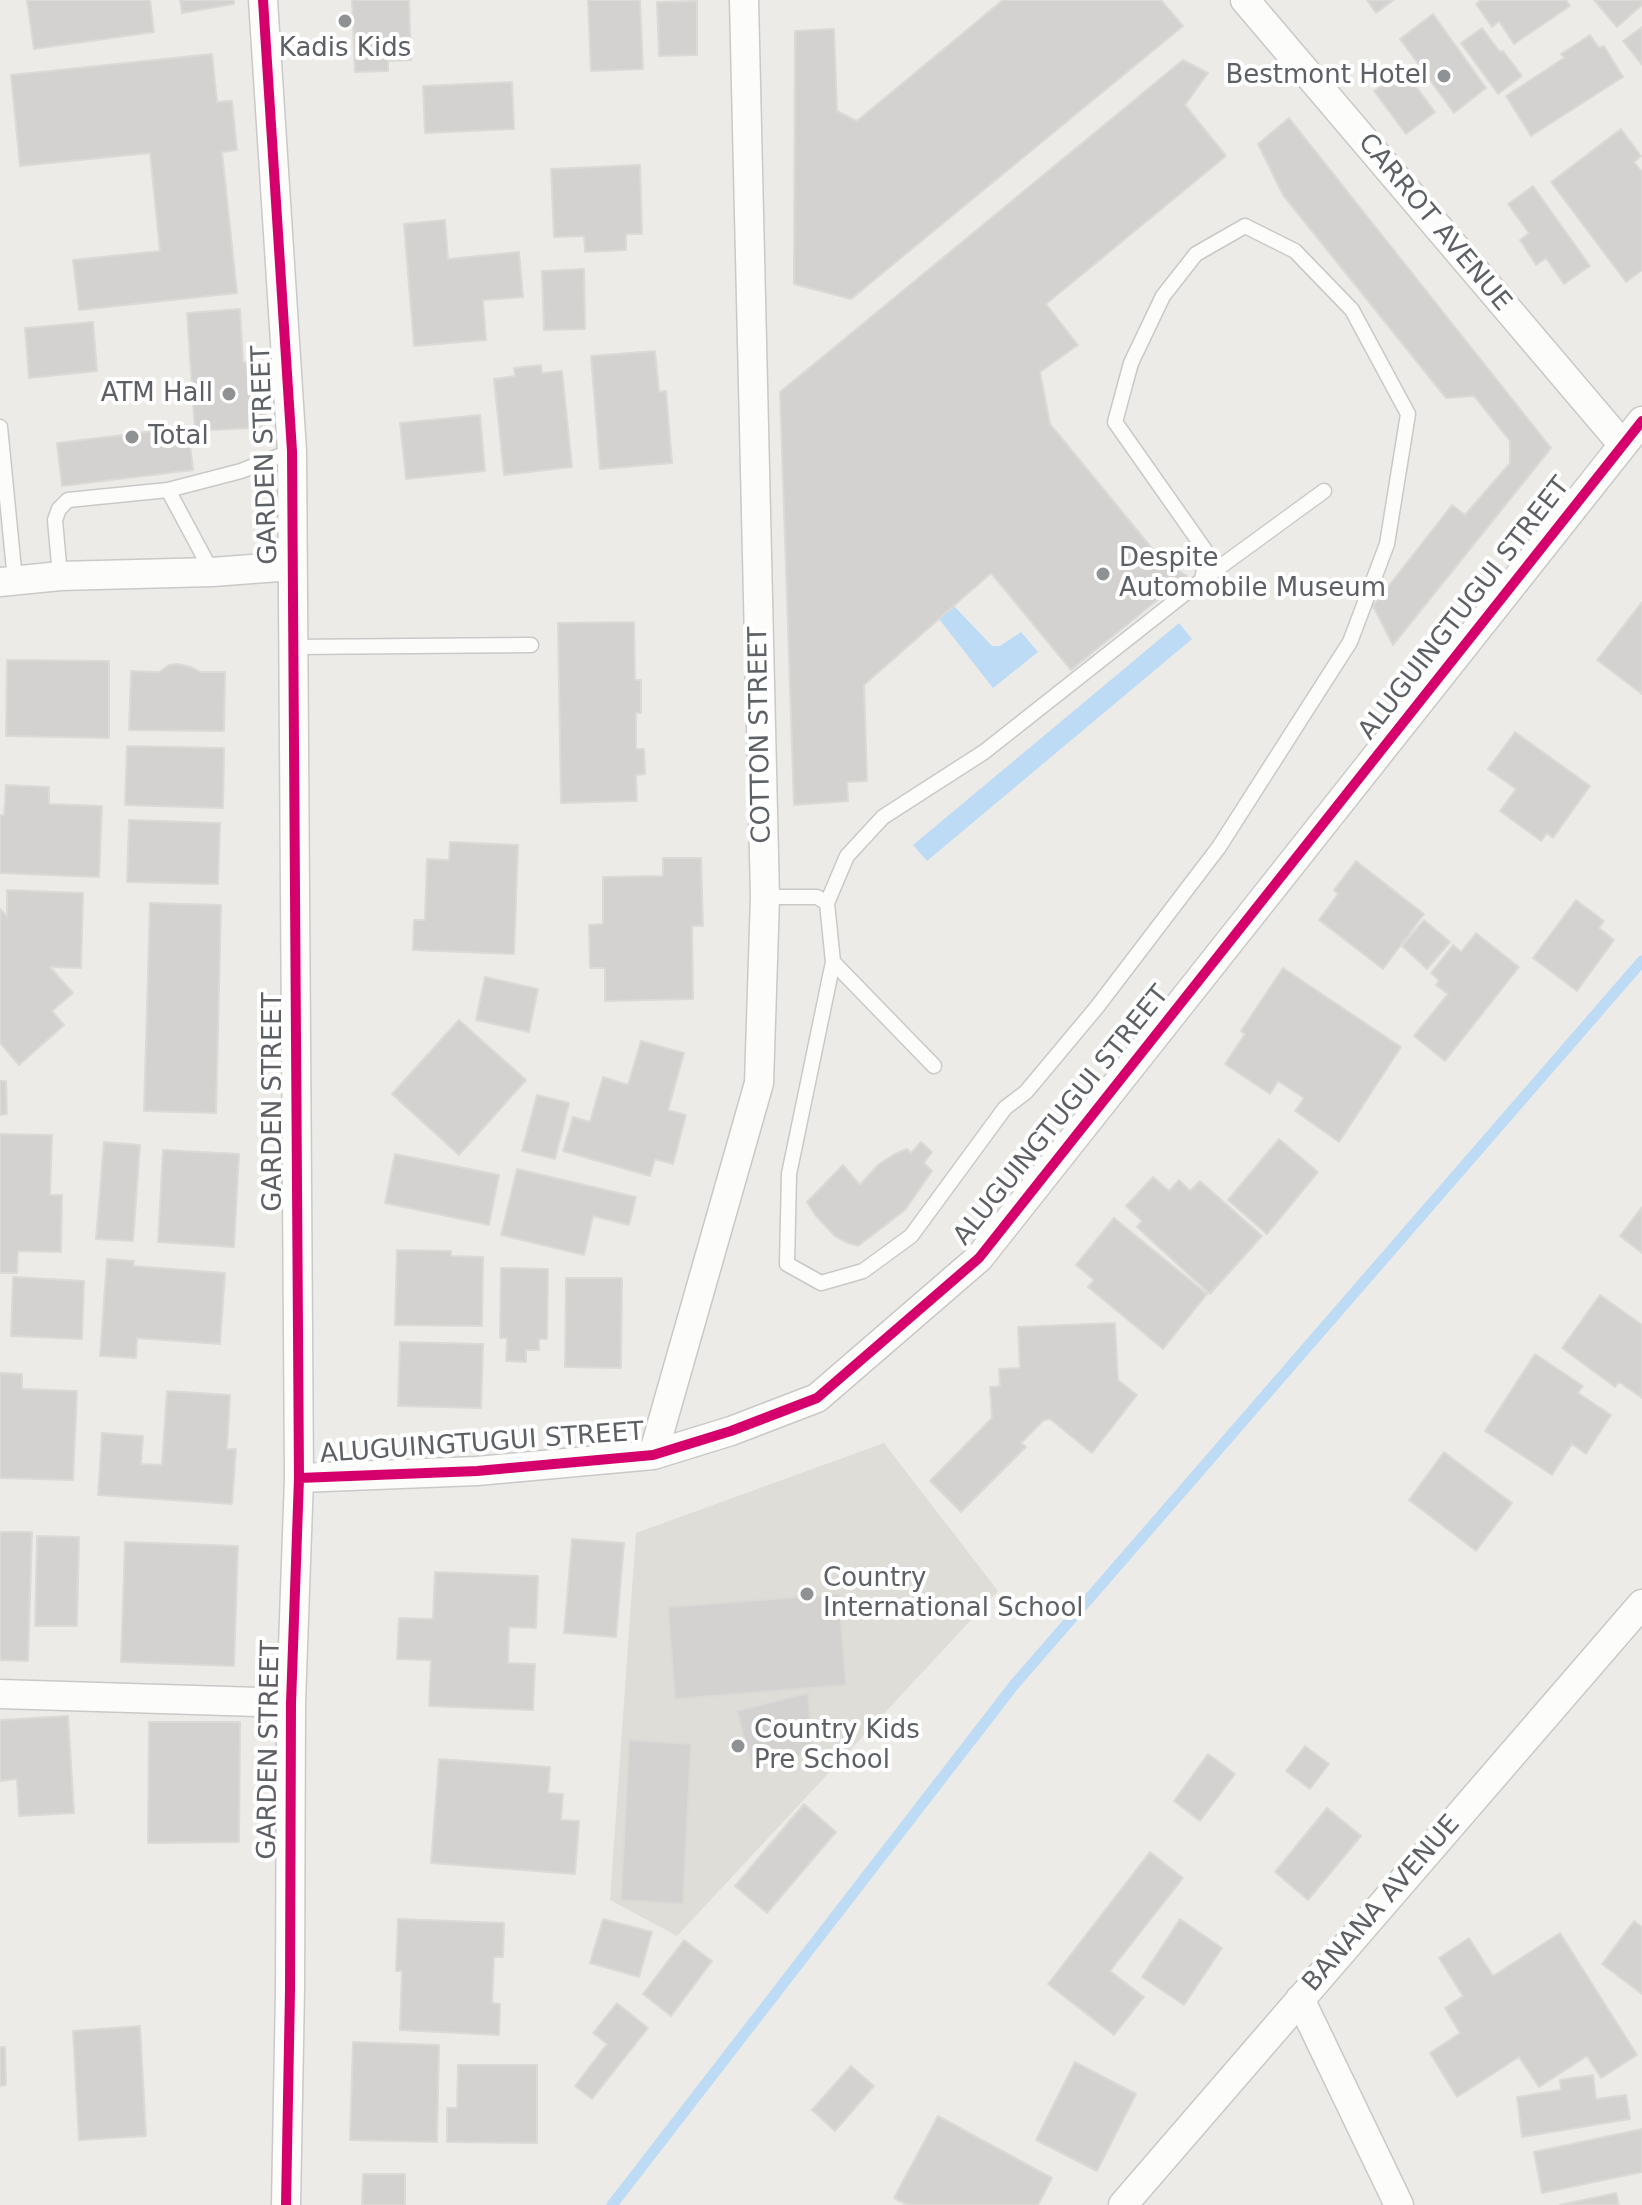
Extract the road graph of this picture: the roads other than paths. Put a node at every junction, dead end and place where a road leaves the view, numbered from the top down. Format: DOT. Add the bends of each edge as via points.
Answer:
graph roads {
  1 [pos="263,0"];
  2 [pos="744,0"];
  3 [pos="1245,0"];
  4 [pos="1642,421"];
  5 [pos="0,427"];
  6 [pos="1623,445"];
  7 [pos="292,451"];
  8 [pos="168,490"];
  9 [pos="1324,491"];
  10 [pos="292,566"];
  11 [pos="212,572"];
  12 [pos="60,576"];
  13 [pos="1202,580"];
  14 [pos="8,581"];
  15 [pos="531,645"];
  16 [pos="293,647"];
  17 [pos="765,897"];
  18 [pos="827,903"];
  19 [pos="833,962"];
  20 [pos="934,1066"];
  21 [pos="653,1455"];
  22 [pos="299,1478"];
  23 [pos="1642,1604"];
  24 [pos="0,1694"];
  25 [pos="291,1703"];
  26 [pos="1300,1999"];
  27 [pos="286,2205"];
  28 [pos="1123,2205"];
  29 [pos="1399,2205"];
  1 -- 7 [label="street, GARDEN STREET"];
  2 -- 17 [label="street, COTTON STREET"];
  3 -- 6 [label="street, CARROT AVENUE"];
  4 -- 6 [label="street, ALUGUINGTUGUI STREET"];
  5 -- 14 [label="lane"];
  6 -- 21 [label="street, ALUGUINGTUGUI STREET" via="979,1258 817,1398"];
  7 -- 8 [label="lane"];
  7 -- 10 [label="street, GARDEN STREET"];
  8 -- 11 [label="lane"];
  8 -- 12 [label="lane" via="68,500 55,520"];
  9 -- 13 [label="lane"];
  10 -- 11 [label="street"];
  10 -- 16 [label="street, GARDEN STREET"];
  11 -- 12 [label="street"];
  12 -- 14 [label="street"];
  13 -- 18 [label="lane" via="984,752 883,817 847,856"];
  13 -- 19 [label="lane" via="1207,553 1115,422 1131,363 1163,296 1196,254 1245,226 1295,251 1352,310 1408,414 1387,544 1350,642 1219,847 1087,1019 1026,1092 1005,1108 911,1236 863,1271 821,1283 787,1264 789,1174"];
  15 -- 16 [label="lane"];
  16 -- 22 [label="street, GARDEN STREET"];
  17 -- 18 [label="lane" via="817,897"];
  17 -- 21 [label="street, COTTON STREET" via="759,1083"];
  18 -- 19 [label="lane"];
  19 -- 20 [label="lane"];
  21 -- 22 [label="street, ALUGUINGTUGUI STREET" via="477,1471"];
  22 -- 25 [label="street, GARDEN STREET"];
  23 -- 26 [label="street, BANANA AVENUE"];
  24 -- 25 [label="street"];
  25 -- 27 [label="street, GARDEN STREET"];
  26 -- 28 [label="street, BANANA AVENUE"];
  26 -- 29 [label="street"];
}
